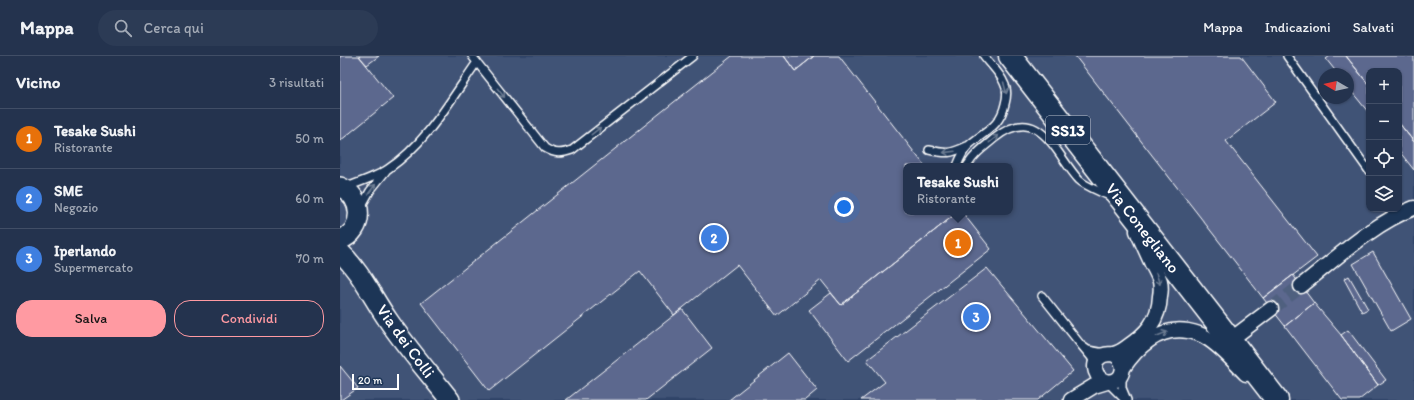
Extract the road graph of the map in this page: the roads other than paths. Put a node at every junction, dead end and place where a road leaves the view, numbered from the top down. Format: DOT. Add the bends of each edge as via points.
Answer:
graph roads {
  1 [pos="472,56"];
  2 [pos="693,56"];
  3 [pos="984,56"];
  4 [pos="1010,56"];
  5 [pos="1287,56"];
  6 [pos="477,62"];
  7 [pos="968,145"];
  8 [pos="929,150"];
  9 [pos="958,163"];
  10 [pos="969,163"];
  11 [pos="1366,167"];
  12 [pos="387,170"];
  13 [pos="341,187"];
  14 [pos="1126,205"];
  15 [pos="1414,208"];
  16 [pos="359,210"];
  17 [pos="1402,210"];
  18 [pos="1397,212"];
  19 [pos="355,229"];
  20 [pos="340,240"];
  21 [pos="340,252"];
  22 [pos="365,281"];
  23 [pos="1301,286"];
  24 [pos="1042,296"];
  25 [pos="1271,309"];
  26 [pos="1230,340"];
  27 [pos="1081,345"];
  28 [pos="1110,354"];
  29 [pos="1095,367"];
  30 [pos="1122,370"];
  31 [pos="1107,382"];
  32 [pos="450,400"];
  33 [pos="1071,400"];
  34 [pos="1126,400"];
  35 [pos="1276,400"];
  1 -- 6 [label="lane"];
  6 -- 2 [label="lane, one-way" via="545,148 558,154 572,150"];
  3 -- 7 [label="lane, one-way" via="1005,84 1007,99 998,122"];
  4 -- 14 [label="main road, Via Conegliano / SS13"];
  5 -- 11 [label="lane"];
  6 -- 12 [label="lane" via="414,148"];
  7 -- 8 [label="lane, one-way" via="946,154"];
  7 -- 9 [label="lane"];
  10 -- 14 [label="lane, one-way" via="977,152 1000,135 1016,128 1032,128 1048,138 1080,181"];
  12 -- 13 [label="lane"];
  16 -- 12 [label="lane, one-way" via="370,190"];
  13 -- 16 [label="street" via="350,193"];
  14 -- 26 [label="main road, Via Conegliano / SS13"];
  14 -- 28 [label="street, one-way" via="1160,281 1160,302 1153,324 1129,346"];
  15 -- 17 [label="street"];
  16 -- 19 [label="street, Via dei Colli"];
  18 -- 23 [label="street"];
  19 -- 20 [label="street"];
  19 -- 22 [label="street, Via dei Colli" via="357,254"];
  21 -- 22 [label="street, Via dei Colli"];
  22 -- 32 [label="street, Via dei Colli" via="388,321"];
  24 -- 27 [label="lane"];
  25 -- 26 [label="street"];
  26 -- 35 [label="main road, Via Conegliano / SS13"];
  27 -- 28 [label="lane" via="1094,352"];
  27 -- 29 [label="lane"];
  28 -- 29 [label="street" via="1100,357"];
  28 -- 30 [label="street" via="1120,359"];
  29 -- 31 [label="street" via="1098,377"];
  29 -- 33 [label="street" via="1081,390"];
  30 -- 31 [label="street" via="1116,380"];
  30 -- 34 [label="lane" via="1122,388"];
  30 -- 35 [label="street, one-way" via="1133,354 1158,334 1180,330 1192,332 1204,336 1217,346"];
  31 -- 33 [label="street" via="1094,386"];
  31 -- 34 [label="lane"];
}
